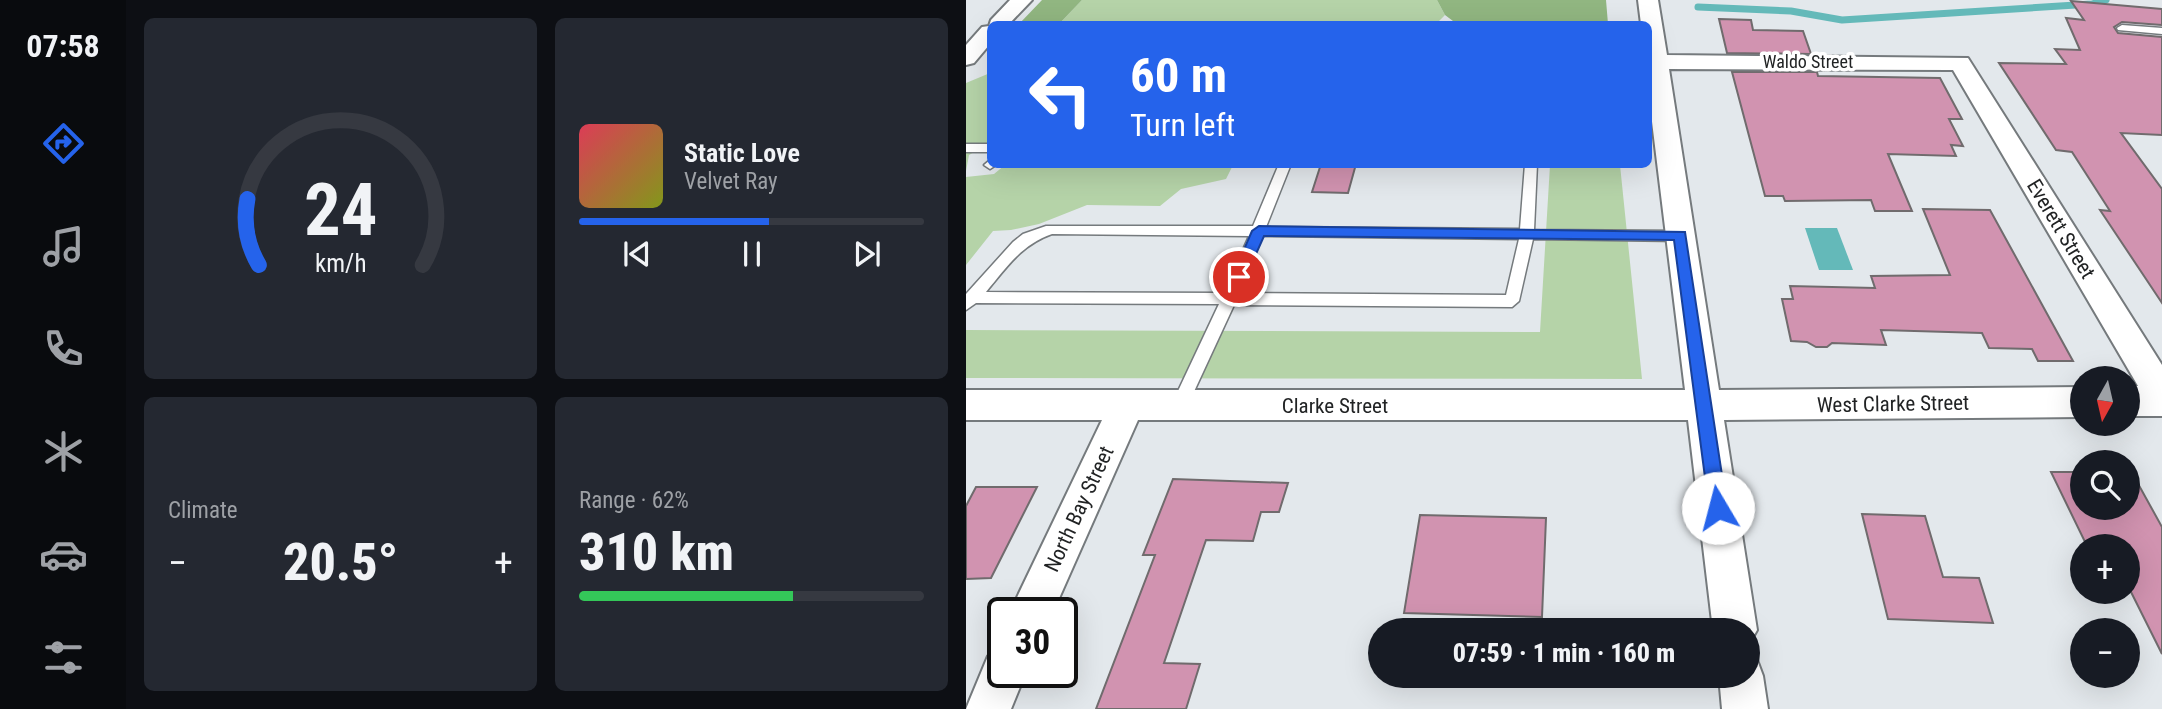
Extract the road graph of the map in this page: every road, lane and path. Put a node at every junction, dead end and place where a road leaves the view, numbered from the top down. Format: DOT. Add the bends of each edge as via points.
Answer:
graph roads {
  1 [pos="1022,0"];
  2 [pos="1647,0"];
  3 [pos="1001,21"];
  4 [pos="1649,21"];
  5 [pos="2122,28"];
  6 [pos="2162,31"];
  7 [pos="987,36"];
  8 [pos="1652,51"];
  9 [pos="966,58"];
  10 [pos="1960,63"];
  11 [pos="1655,82"];
  12 [pos="966,148"];
  13 [pos="987,148"];
  14 [pos="1283,168"];
  15 [pos="1531,168"];
  16 [pos="1259,231"];
  17 [pos="1527,234"];
  18 [pos="1681,236"];
  19 [pos="1229,300"];
  20 [pos="969,301"];
  21 [pos="2162,395"];
  22 [pos="2140,401"];
  23 [pos="2162,401"];
  24 [pos="2070,402"];
  25 [pos="966,404"];
  26 [pos="1703,405"];
  27 [pos="1127,406"];
  28 [pos="1179,406"];
  29 [pos="1038,597"];
  30 [pos="1733,618"];
  31 [pos="997,688"];
  32 [pos="1742,688"];
  33 [pos="987,709"];
  34 [pos="1745,709"];
  1 -- 3 [label="street"];
  2 -- 4 [label="street"];
  5 -- 6 [label="lane"];
  7 -- 9 [label="street"];
  8 -- 11 [label="street"];
  10 -- 11 [label="street, Waldo Street"];
  10 -- 21 [label="street, Everett Street"];
  11 -- 18 [label="street"];
  12 -- 13 [label="lane"];
  14 -- 16 [label="lane"];
  15 -- 17 [label="lane"];
  16 -- 17 [label="lane"];
  16 -- 19 [label="lane"];
  16 -- 20 [label="lane" via="1042,231 1018,245"];
  17 -- 18 [label="lane"];
  17 -- 19 [label="lane" via="1512,301"];
  18 -- 26 [label="street"];
  19 -- 20 [label="lane"];
  19 -- 28 [label="lane"];
  22 -- 23 [label="street"];
  24 -- 26 [label="street, West Clarke Street"];
  25 -- 27 [label="street, Clarke Street"];
  26 -- 28 [label="street, Clarke Street"];
  26 -- 30 [label="street"];
  27 -- 28 [label="street, Clarke Street"];
  27 -- 29 [label="street, North Bay Street"];
  31 -- 33 [label="street"];
  32 -- 34 [label="street"];
}
